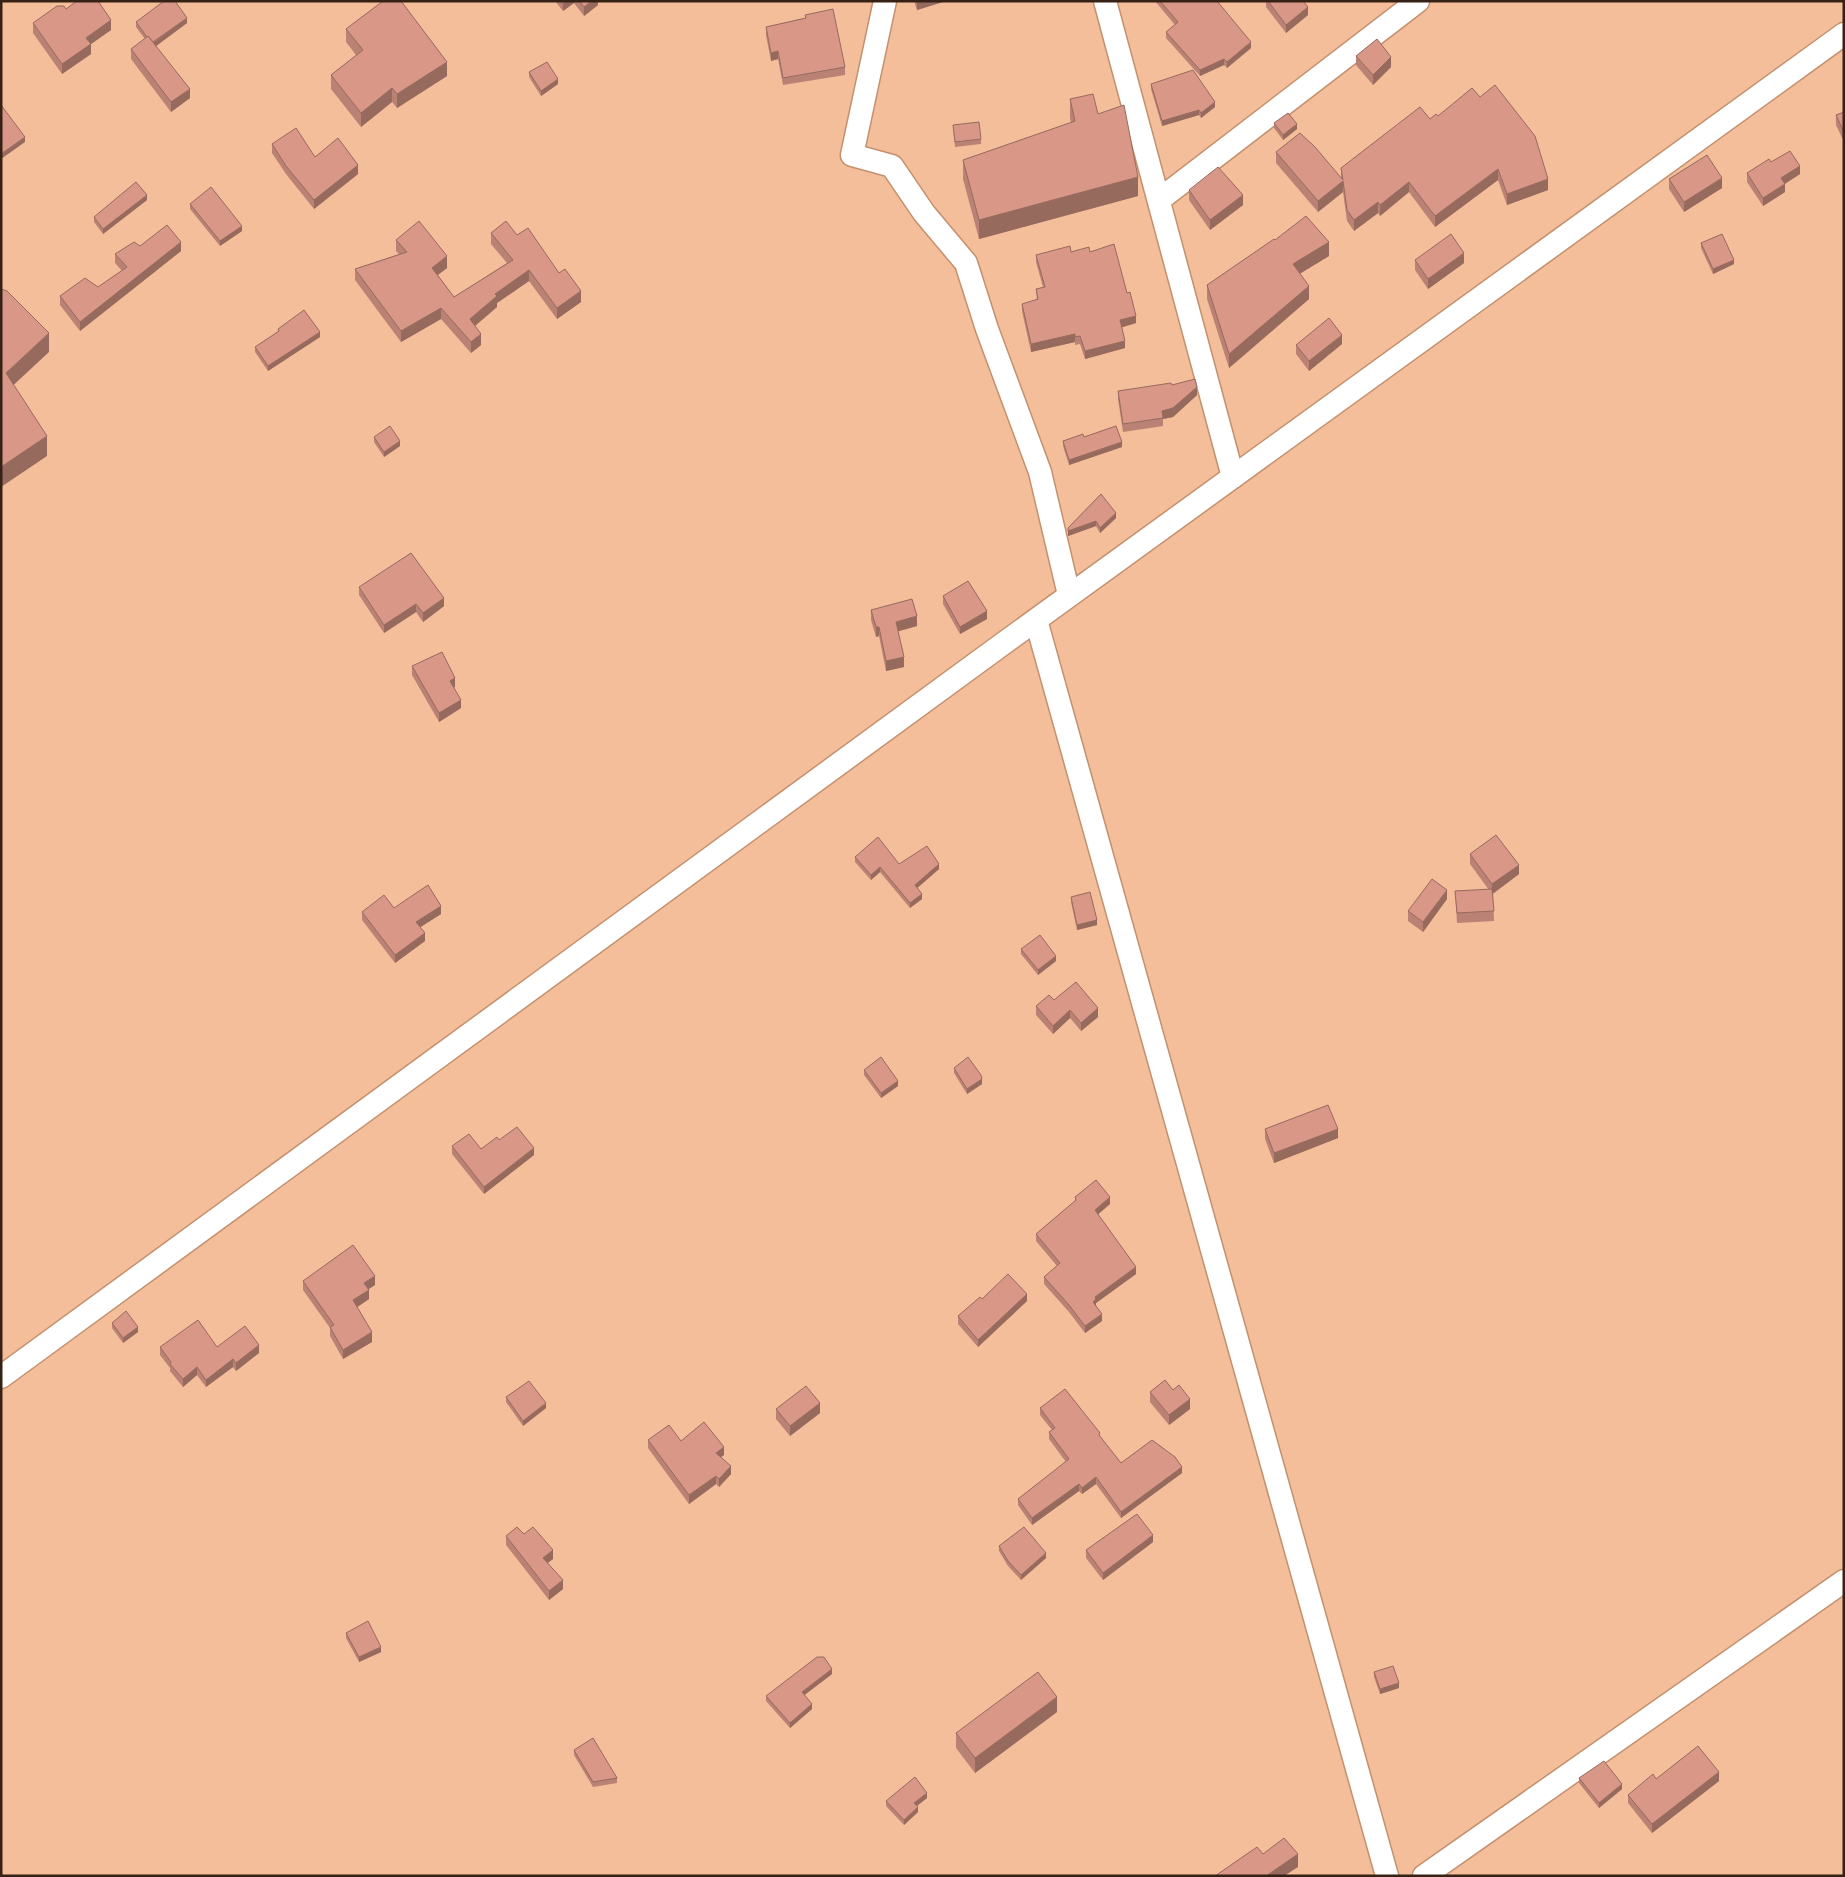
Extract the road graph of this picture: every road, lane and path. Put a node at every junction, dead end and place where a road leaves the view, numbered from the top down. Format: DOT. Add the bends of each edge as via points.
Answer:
graph roads {
  1 [pos="886,1"];
  2 [pos="1106,1"];
  3 [pos="1418,1"];
  4 [pos="1844,34"];
  5 [pos="1158,200"];
  6 [pos="1233,476"];
  7 [pos="1069,596"];
  8 [pos="1036,620"];
  9 [pos="1,1376"];
  10 [pos="1844,1581"];
  11 [pos="1387,1876"];
  12 [pos="1424,1876"];
  1 -- 7 [label="street" via="852,155 892,166 924,213 966,264 1040,472"];
  2 -- 5 [label="street"];
  3 -- 5 [label="street"];
  4 -- 6 [label="street"];
  5 -- 6 [label="street"];
  6 -- 7 [label="street"];
  7 -- 8 [label="street"];
  8 -- 9 [label="street"];
  8 -- 11 [label="street"];
  10 -- 12 [label="street"];
}
